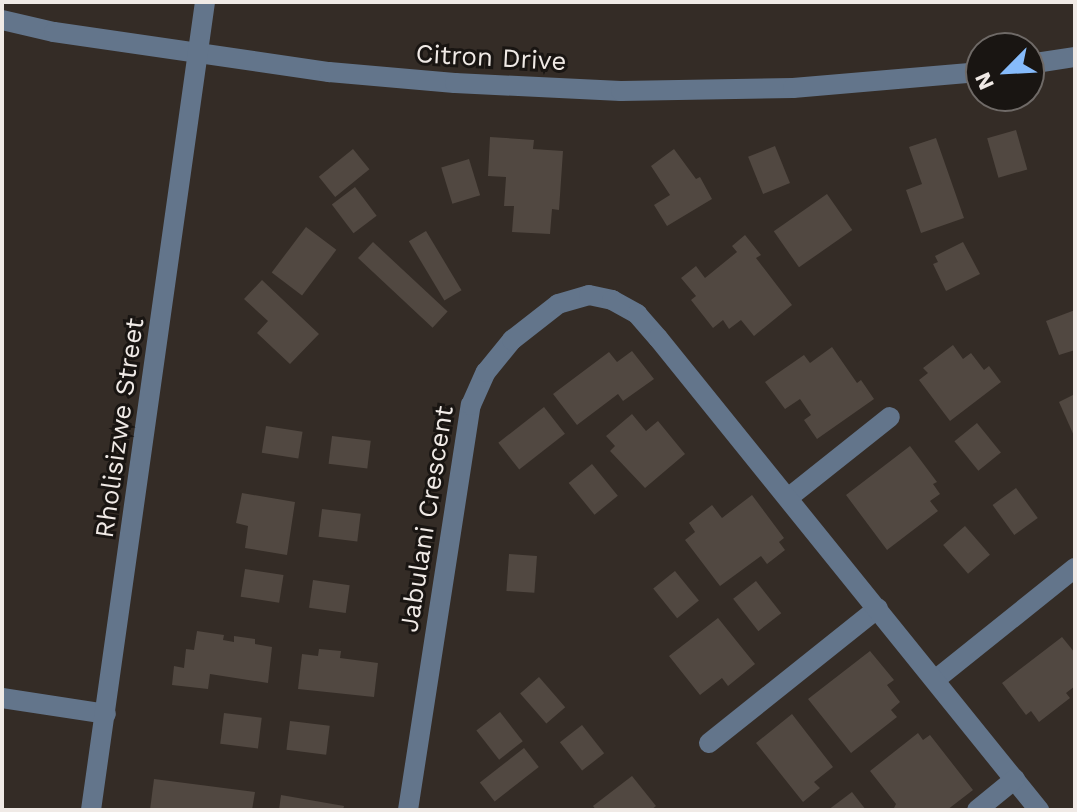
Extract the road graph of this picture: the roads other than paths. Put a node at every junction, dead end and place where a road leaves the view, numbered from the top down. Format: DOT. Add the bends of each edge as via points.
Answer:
graph roads {
  1 [pos="205,2"];
  2 [pos="2,20"];
  3 [pos="198,52"];
  4 [pos="1075,57"];
  5 [pos="1045,62"];
  6 [pos="965,73"];
  7 [pos="890,417"];
  8 [pos="788,498"];
  9 [pos="1075,568"];
  10 [pos="878,608"];
  11 [pos="935,680"];
  12 [pos="2,698"];
  13 [pos="106,714"];
  14 [pos="709,743"];
  15 [pos="1015,779"];
  16 [pos="91,810"];
  17 [pos="408,810"];
  18 [pos="977,810"];
  19 [pos="1039,810"];
  1 -- 3 [label="street, Rholisizwe Street"];
  2 -- 3 [label="street, Citron Drive"];
  3 -- 6 [label="street, Citron Drive" via="329,72 621,91 793,88"];
  3 -- 13 [label="street, Rholisizwe Street"];
  4 -- 5 [label="street"];
  7 -- 8 [label="street"];
  8 -- 10 [label="street, Jabulani Crescent"];
  8 -- 17 [label="street, Jabulani Crescent" via="637,314 589,295 558,304 535,319 486,372 471,405"];
  9 -- 11 [label="street"];
  10 -- 11 [label="street, Jabulani Crescent"];
  10 -- 14 [label="street"];
  11 -- 15 [label="street, Jabulani Crescent"];
  12 -- 13 [label="street"];
  13 -- 16 [label="street, Rholisizwe Street"];
  15 -- 18 [label="street"];
  15 -- 19 [label="street, Jabulani Crescent"];
}
